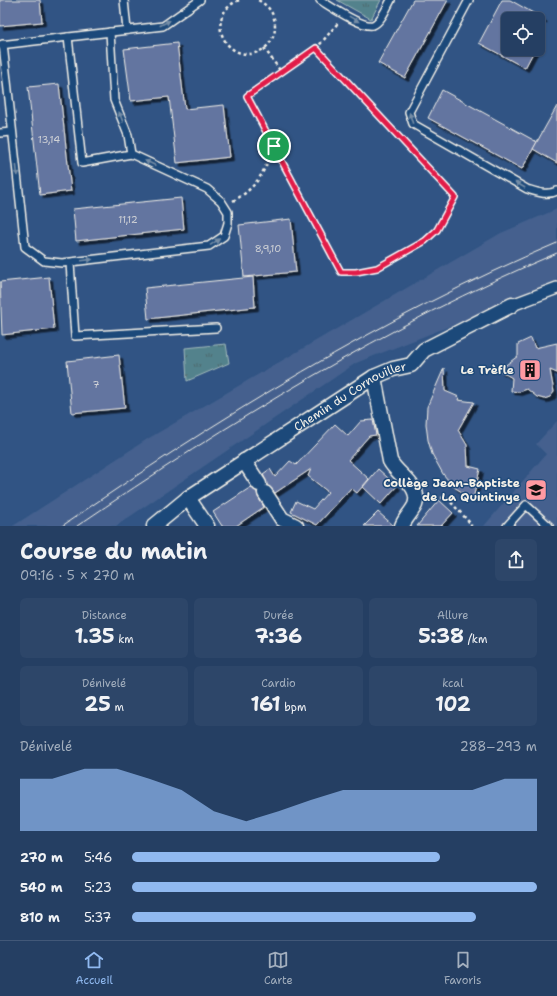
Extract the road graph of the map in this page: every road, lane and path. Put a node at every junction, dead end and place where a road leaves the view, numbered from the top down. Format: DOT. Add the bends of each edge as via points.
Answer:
graph roads {
  1 [pos="124,0"];
  2 [pos="200,0"];
  3 [pos="229,0"];
  4 [pos="239,0"];
  5 [pos="258,0"];
  6 [pos="320,0"];
  7 [pos="391,0"];
  8 [pos="469,0"];
  9 [pos="232,3"];
  10 [pos="346,14"];
  11 [pos="127,30"];
  12 [pos="110,32"];
  13 [pos="68,37"];
  14 [pos="1,44"];
  15 [pos="264,48"];
  16 [pos="316,48"];
  17 [pos="282,73"];
  18 [pos="12,132"];
  19 [pos="0,133"];
  20 [pos="274,146"];
  21 [pos="131,154"];
  22 [pos="557,190"];
  23 [pos="224,206"];
  24 [pos="70,262"];
  25 [pos="557,288"];
  26 [pos="512,305"];
  27 [pos="216,328"];
  28 [pos="374,377"];
  29 [pos="244,461"];
  30 [pos="418,497"];
  31 [pos="188,498"];
  32 [pos="154,526"];
  33 [pos="207,526"];
  34 [pos="296,526"];
  35 [pos="402,526"];
  36 [pos="471,526"];
  37 [pos="507,526"];
  38 [pos="550,526"];
  1 -- 11 [label="lane"];
  11 -- 2 [label="lane, one-way" via="163,26"];
  3 -- 9 [label="path"];
  4 -- 9 [label="path"];
  5 -- 15 [label="path" via="272,12 275,20 273,38"];
  6 -- 10 [label="lane"];
  10 -- 7 [label="lane, one-way" via="364,25 373,25"];
  22 -- 8 [label="lane, one-way" via="552,193 539,193 527,189 413,124 409,112"];
  9 -- 15 [label="path" via="221,18 220,27 226,44 242,54 252,54"];
  10 -- 16 [label="path"];
  11 -- 12 [label="lane"];
  12 -- 13 [label="lane"];
  21 -- 12 [label="lane, one-way" via="128,135 114,100"];
  13 -- 14 [label="lane"];
  13 -- 21 [label="lane" via="82,163"];
  14 -- 18 [label="lane"];
  15 -- 17 [label="path"];
  16 -- 17 [label="path"];
  16 -- 20 [label="path" via="455,197 437,230 425,241 377,268 341,272"];
  17 -- 20 [label="path" via="247,96"];
  18 -- 19 [label="lane"];
  18 -- 24 [label="lane, one-way" via="25,247 44,261"];
  20 -- 23 [label="path" via="259,180 249,191"];
  23 -- 21 [label="lane, one-way" via="207,189"];
  24 -- 23 [label="lane, one-way" via="209,246 224,236 228,223 228,212"];
  24 -- 27 [label="lane" via="75,336"];
  25 -- 26 [label="street, Chemin du Cornouiller"];
  26 -- 28 [label="street, Chemin du Cornouiller" via="424,350 411,365"];
  28 -- 29 [label="street, Chemin du Cornouiller"];
  28 -- 30 [label="street" via="390,461 414,487"];
  29 -- 31 [label="street, Chemin du Cornouiller"];
  29 -- 34 [label="street" via="282,519"];
  30 -- 35 [label="street" via="415,507 405,518"];
  30 -- 36 [label="path" via="447,498 472,524"];
  31 -- 32 [label="street, Chemin du Cornouiller"];
  31 -- 33 [label="street"];
  37 -- 38 [label="lane" via="526,505"];
}
